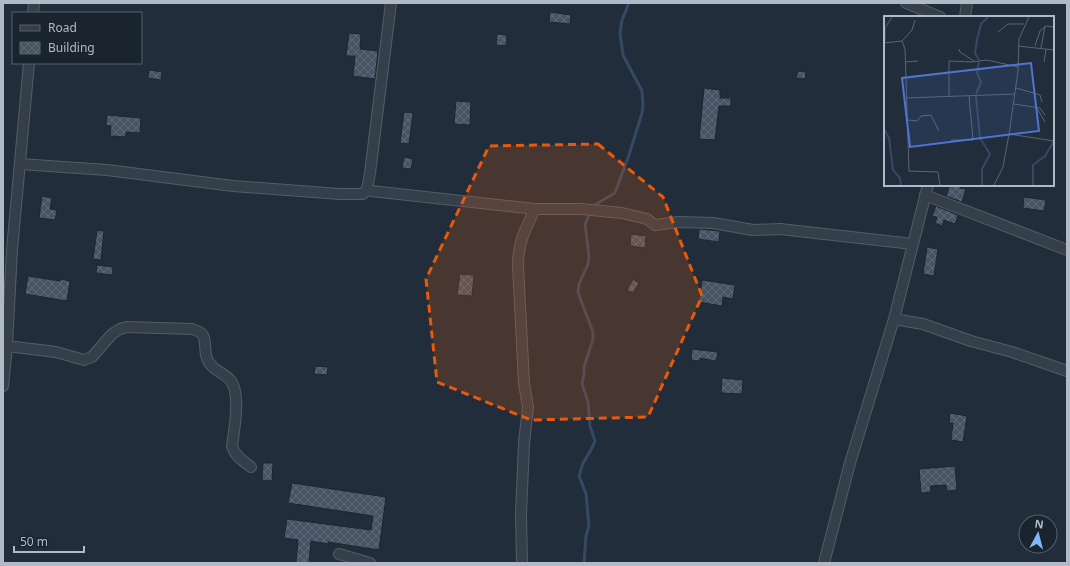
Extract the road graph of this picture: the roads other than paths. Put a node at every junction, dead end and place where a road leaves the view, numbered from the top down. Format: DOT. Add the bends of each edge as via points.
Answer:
graph roads {
  1 [pos="391,3"];
  2 [pos="906,3"];
  3 [pos="967,3"];
  4 [pos="938,16"];
  5 [pos="965,16"];
  6 [pos="29,64"];
  7 [pos="20,164"];
  8 [pos="367,189"];
  9 [pos="927,190"];
  10 [pos="535,209"];
  11 [pos="913,244"];
  12 [pos="1067,250"];
  13 [pos="894,319"];
  14 [pos="7,346"];
  15 [pos="1067,371"];
  16 [pos="3,386"];
  17 [pos="251,467"];
  18 [pos="339,554"];
  19 [pos="370,563"];
  20 [pos="522,563"];
  21 [pos="824,563"];
  1 -- 8 [label="street"];
  2 -- 4 [label="street"];
  3 -- 5 [label="street"];
  6 -- 7 [label="street"];
  7 -- 8 [label="street" via="107,170 232,186 340,194 363,194"];
  7 -- 14 [label="street"];
  8 -- 10 [label="street"];
  9 -- 11 [label="street"];
  9 -- 12 [label="street"];
  10 -- 11 [label="street" via="581,209 622,213 646,219 655,225 679,222 713,223 753,230 780,229"];
  10 -- 20 [label="street" via="522,236 518,252 524,383 528,407 521,514"];
  11 -- 13 [label="street"];
  13 -- 15 [label="street" via="923,324"];
  13 -- 21 [label="street" via="850,463"];
  14 -- 16 [label="street"];
  14 -- 17 [label="street" via="56,352 84,360 92,357 112,334 120,329 135,327 199,330 204,335 211,366 230,380 234,388 236,399 232,446 240,459"];
  18 -- 19 [label="street"];
}
